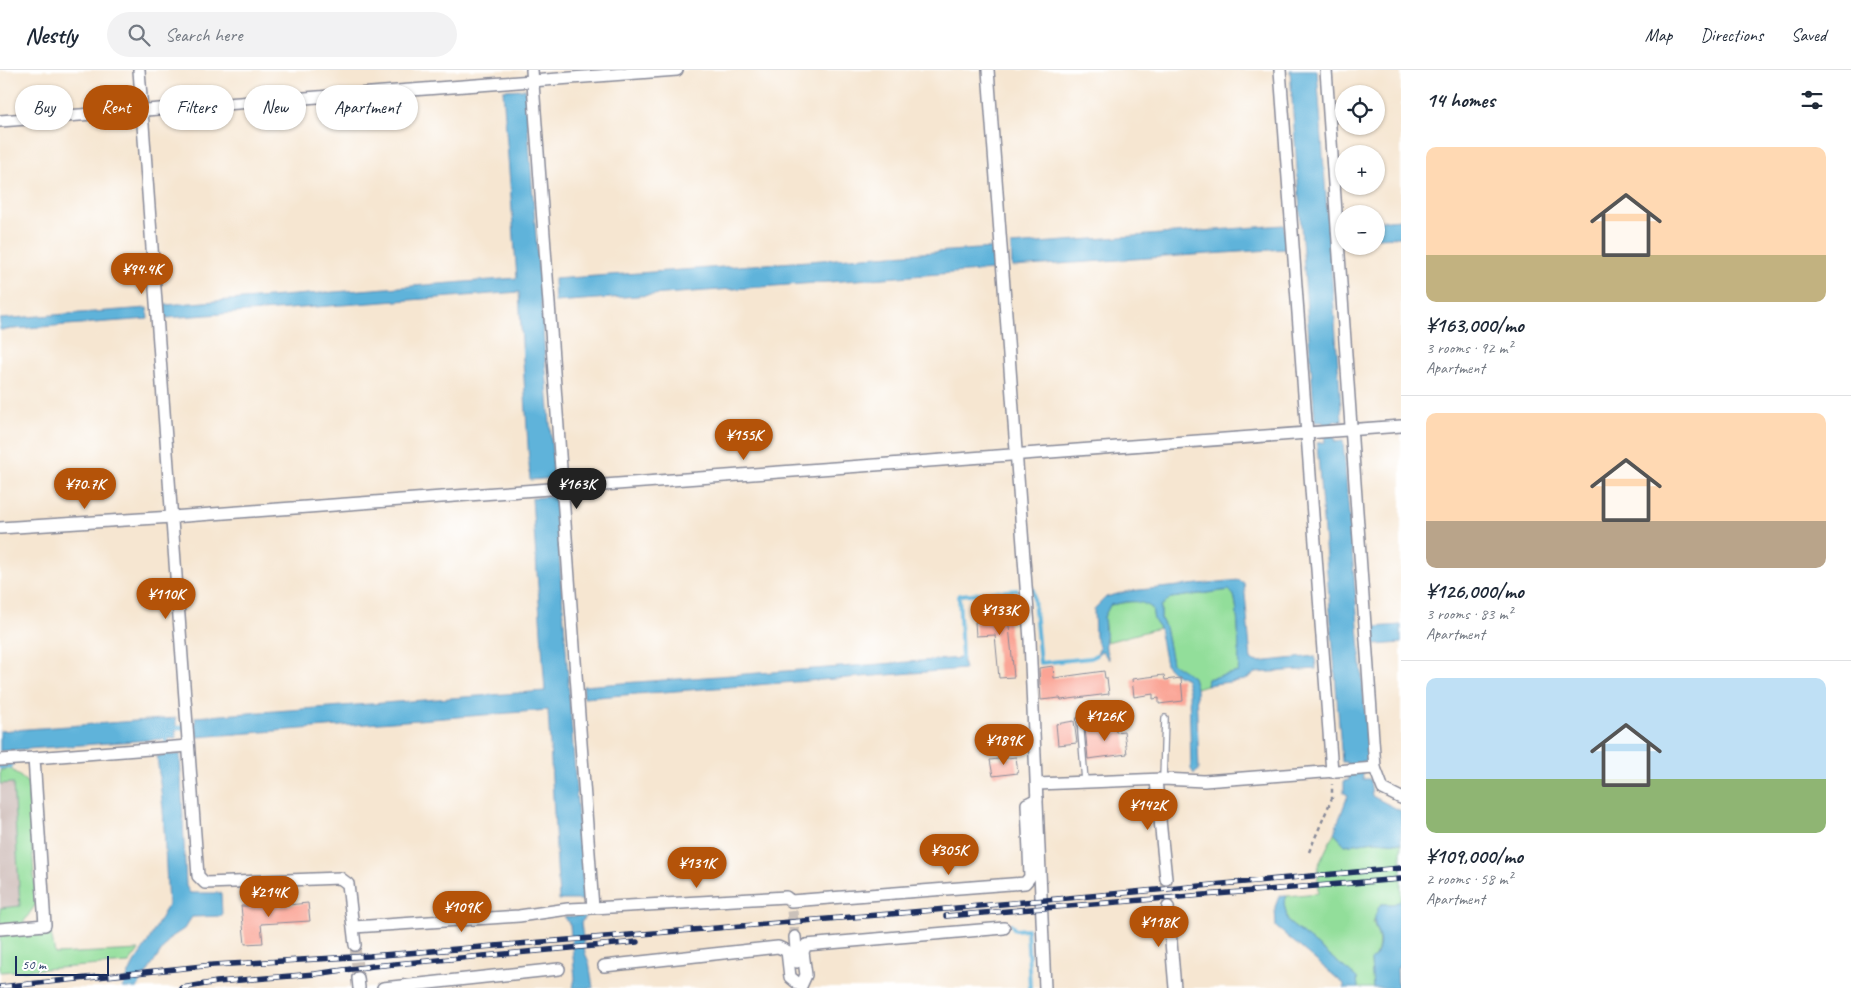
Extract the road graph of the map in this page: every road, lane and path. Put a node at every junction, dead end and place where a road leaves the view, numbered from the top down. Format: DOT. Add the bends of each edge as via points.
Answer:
graph roads {
  1 [pos="139,70"];
  2 [pos="677,70"];
  3 [pos="988,70"];
  4 [pos="1280,70"];
  5 [pos="1326,70"];
  6 [pos="532,75"];
  7 [pos="140,85"];
  8 [pos="149,110"];
  9 [pos="83,115"];
  10 [pos="0,121"];
  11 [pos="143,130"];
  12 [pos="1401,426"];
  13 [pos="1352,429"];
  14 [pos="1313,432"];
  15 [pos="1015,454"];
  16 [pos="562,487"];
  17 [pos="172,517"];
  18 [pos="0,528"];
  19 [pos="1091,717"];
  20 [pos="1165,718"];
  21 [pos="188,746"];
  22 [pos="34,758"];
  23 [pos="0,760"];
  24 [pos="1371,769"];
  25 [pos="1338,772"];
  26 [pos="1159,780"];
  27 [pos="1085,781"];
  28 [pos="1037,784"];
  29 [pos="1401,798"];
  30 [pos="1037,799"];
  31 [pos="1309,852"];
  32 [pos="1166,880"];
  33 [pos="1168,907"];
  34 [pos="593,908"];
  35 [pos="354,927"];
  36 [pos="1004,928"];
  37 [pos="0,929"];
  38 [pos="795,937"];
  39 [pos="355,945"];
  40 [pos="604,966"];
  41 [pos="559,969"];
  42 [pos="801,987"];
  43 [pos="384,988"];
  44 [pos="1045,988"];
  45 [pos="1175,988"];
  1 -- 7 [label="street"];
  2 -- 6 [label="street"];
  3 -- 15 [label="street"];
  4 -- 14 [label="street"];
  5 -- 13 [label="street"];
  6 -- 8 [label="street" via="519,81"];
  6 -- 16 [label="street"];
  9 -- 10 [label="street"];
  11 -- 17 [label="street"];
  12 -- 13 [label="street"];
  13 -- 14 [label="street"];
  13 -- 24 [label="street"];
  14 -- 15 [label="street"];
  14 -- 25 [label="street"];
  15 -- 16 [label="street"];
  15 -- 28 [label="street" via="1030,640"];
  16 -- 17 [label="street"];
  16 -- 34 [label="street"];
  17 -- 18 [label="street"];
  17 -- 21 [label="street"];
  19 -- 27 [label="lane" via="1080,720"];
  20 -- 26 [label="lane"];
  21 -- 22 [label="street"];
  21 -- 35 [label="street" via="198,876 205,883 340,878 348,884"];
  22 -- 23 [label="street"];
  22 -- 37 [label="street" via="45,926"];
  24 -- 25 [label="street"];
  24 -- 29 [label="street" via="1383,789"];
  25 -- 26 [label="street" via="1204,781"];
  25 -- 31 [label="path" via="1332,798"];
  26 -- 27 [label="street"];
  26 -- 32 [label="street"];
  27 -- 28 [label="street"];
  28 -- 30 [label="street"];
  30 -- 34 [label="street" via="1027,804 1030,876 1026,883 792,906 786,897"];
  30 -- 44 [label="street"];
  33 -- 45 [label="street"];
  34 -- 35 [label="street"];
  35 -- 39 [label="street"];
  36 -- 42 [label="street" via="806,944 803,952 806,975"];
  38 -- 42 [label="street"];
  40 -- 42 [label="street" via="778,947 787,951 790,976"];
  41 -- 43 [label="street"];
}
